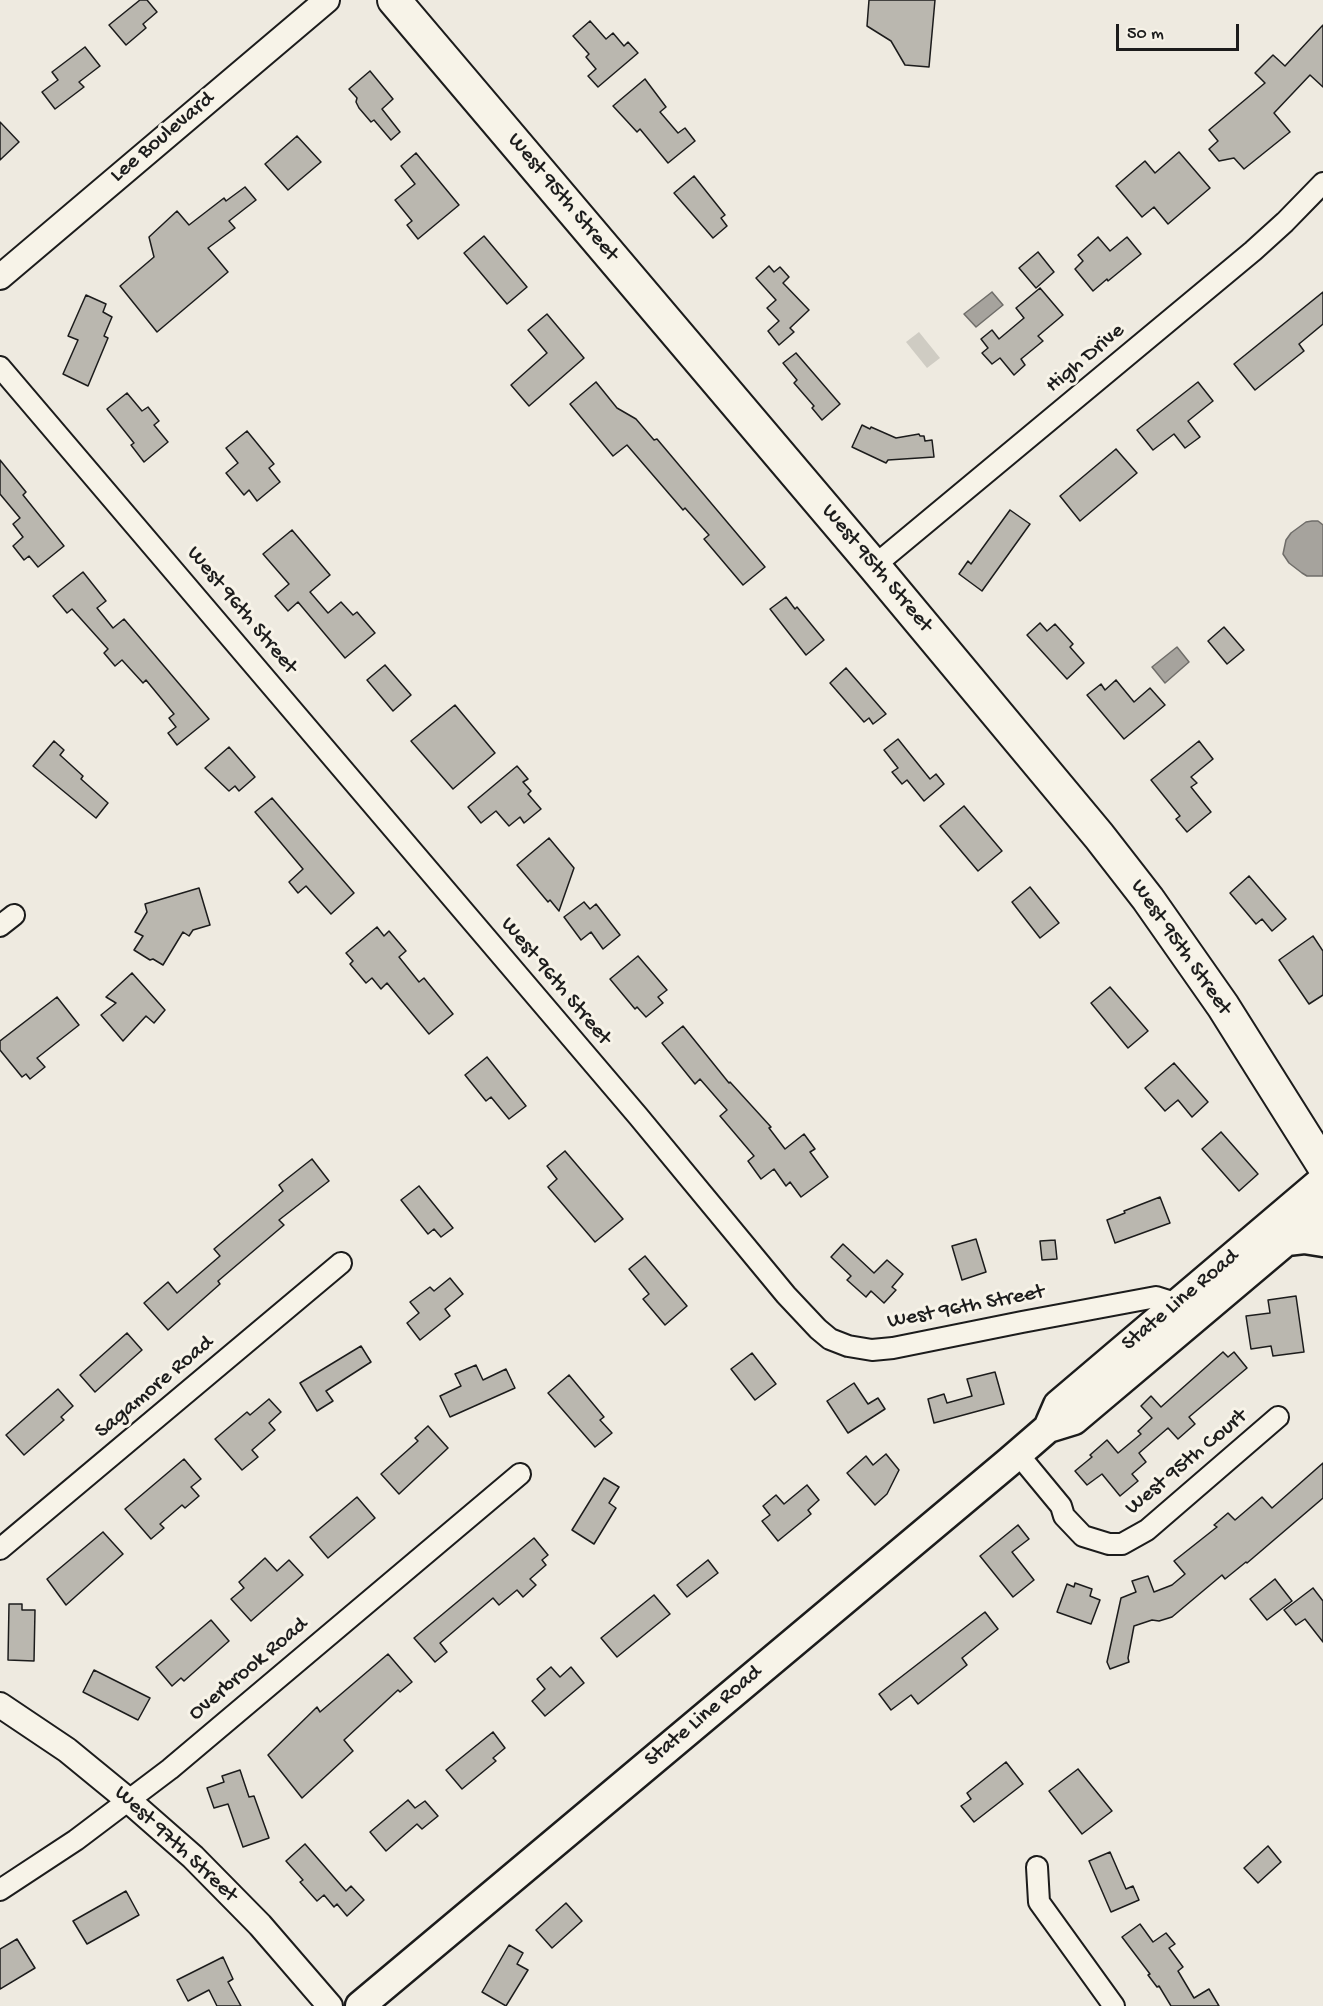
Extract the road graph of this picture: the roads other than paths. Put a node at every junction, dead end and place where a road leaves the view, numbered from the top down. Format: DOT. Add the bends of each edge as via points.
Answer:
graph roads {
  1 [pos="327,0"];
  2 [pos="394,0"];
  3 [pos="1323,183"];
  4 [pos="0,277"];
  5 [pos="0,367"];
  6 [pos="874,566"];
  7 [pos="1323,1165"];
  8 [pos="1323,1180"];
  9 [pos="1323,1210"];
  10 [pos="1287,1241"];
  11 [pos="1323,1242"];
  12 [pos="341,1263"];
  13 [pos="1186,1312"];
  14 [pos="1278,1417"];
  15 [pos="1014,1458"];
  16 [pos="520,1474"];
  17 [pos="0,1549"];
  18 [pos="0,1705"];
  19 [pos="128,1800"];
  20 [pos="1037,1867"];
  21 [pos="0,1890"];
  22 [pos="330,2006"];
  23 [pos="360,2006"];
  24 [pos="1114,2006"];
  1 -- 4 [label="street, Lee Boulevard"];
  2 -- 6 [label="main road, West 95th Street"];
  3 -- 6 [label="street, High Drive" via="1253,251"];
  5 -- 13 [label="street, West 96th Street" via="786,1295 830,1339 872,1350 893,1348 1156,1297"];
  6 -- 7 [label="main road, West 95th Street" via="1148,899 1223,1006"];
  8 -- 13 [label="main road, State Line Road"];
  9 -- 10 [label="main road, State Line Road"];
  10 -- 11 [label="main road"];
  10 -- 13 [label="main road, State Line Road"];
  12 -- 17 [label="street, Sagamore Road"];
  13 -- 15 [label="main road, State Line Road" via="1058,1405 1048,1428"];
  14 -- 15 [label="street, West 95th Court" via="1147,1530 1122,1544 1083,1536 1064,1516 1061,1506"];
  15 -- 23 [label="main road, State Line Road"];
  16 -- 19 [label="street, Overbrook Road" via="170,1769"];
  18 -- 19 [label="street, West 97th Street" via="68,1750"];
  19 -- 21 [label="street, Overbrook Road"];
  19 -- 22 [label="street, West 97th Street" via="193,1857 260,1925"];
  20 -- 24 [label="street" via="1039,1902"];
}
